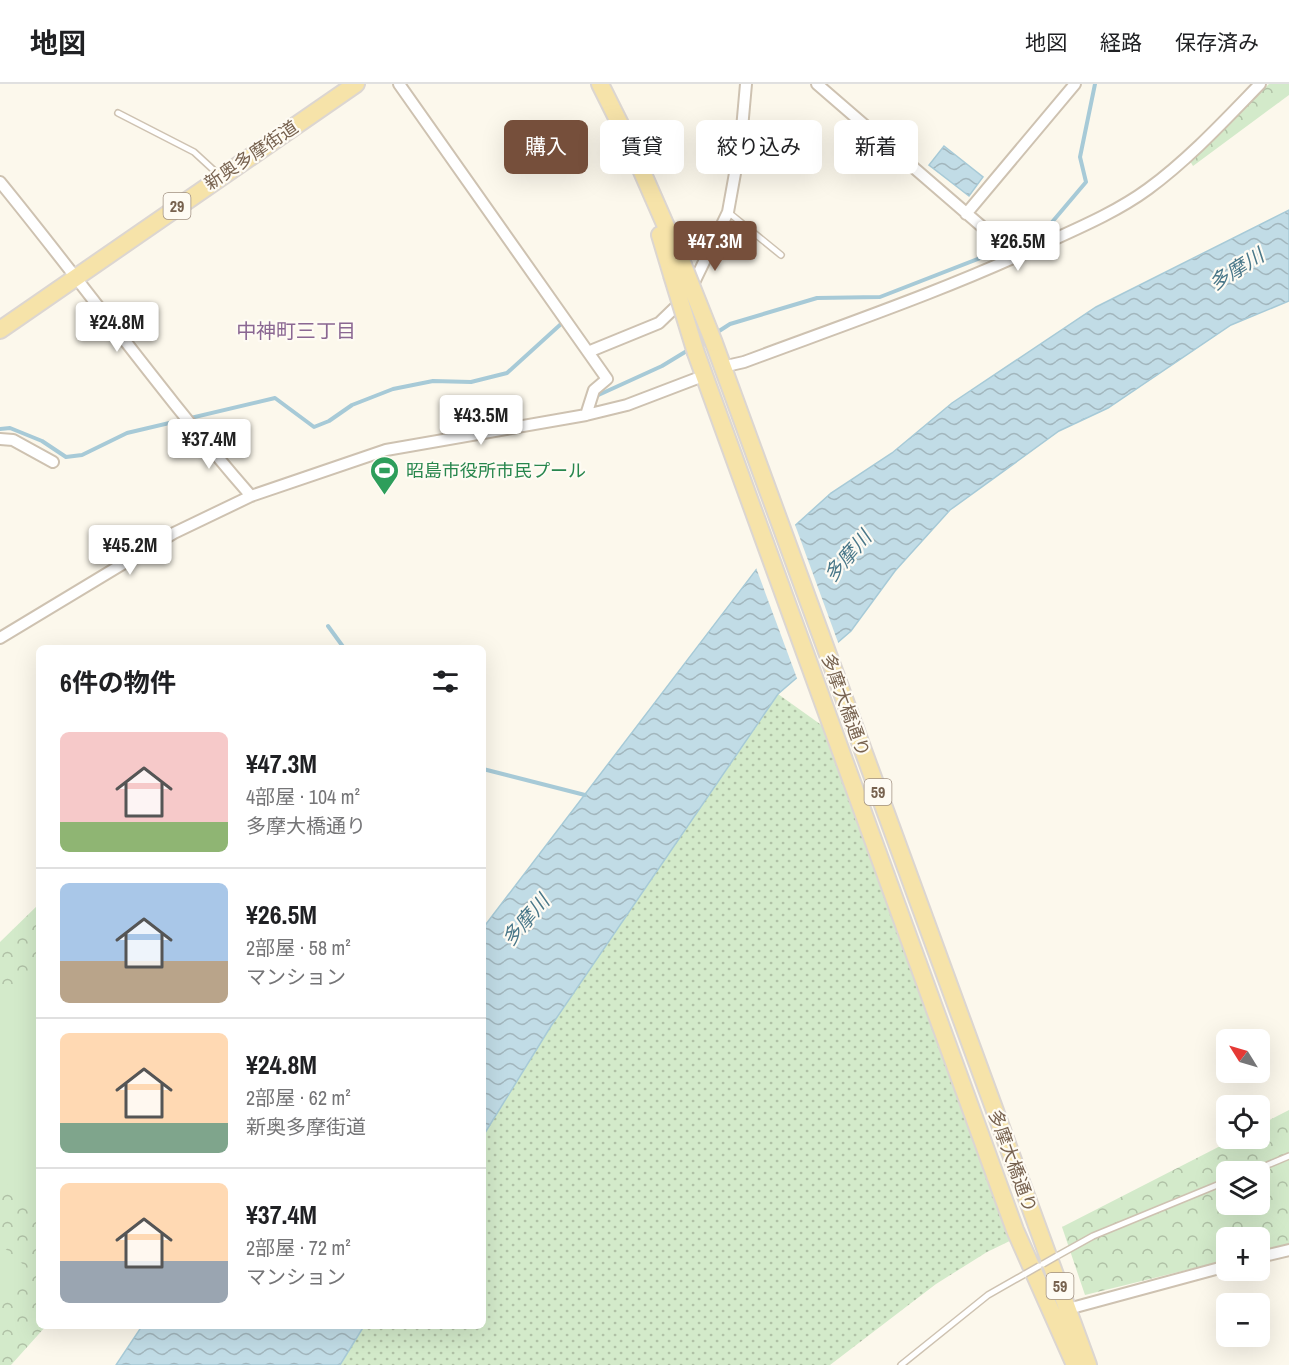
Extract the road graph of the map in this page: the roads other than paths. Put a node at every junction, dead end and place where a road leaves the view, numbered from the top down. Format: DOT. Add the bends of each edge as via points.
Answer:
graph roads {
  1 [pos="356,84"];
  2 [pos="399,84"];
  3 [pos="600,84"];
  4 [pos="746,84"];
  5 [pos="817,84"];
  6 [pos="1075,84"];
  7 [pos="1260,84"];
  8 [pos="118,114"];
  9 [pos="220,176"];
  10 [pos="0,182"];
  11 [pos="728,212"];
  12 [pos="966,214"];
  13 [pos="782,255"];
  14 [pos="1014,255"];
  15 [pos="677,270"];
  16 [pos="78,277"];
  17 [pos="0,330"];
  18 [pos="588,352"];
  19 [pos="724,372"];
  20 [pos="704,381"];
  21 [pos="586,410"];
  22 [pos="0,439"];
  23 [pos="53,462"];
  24 [pos="251,496"];
  25 [pos="0,638"];
  26 [pos="1289,1156"];
  27 [pos="1270,1164"];
  28 [pos="1216,1186"];
  29 [pos="1289,1250"];
  30 [pos="1270,1255"];
  31 [pos="1216,1269"];
  32 [pos="1068,1309"];
  33 [pos="901,1365"];
  34 [pos="1075,1365"];
  35 [pos="1088,1365"];
  1 -- 9 [label="main road, 新奥多摩街道 / 29"];
  2 -- 18 [label="street"];
  3 -- 15 [label="main road, 多摩大橋通り / 59" via="629,142"];
  4 -- 11 [label="street"];
  5 -- 12 [label="street"];
  6 -- 12 [label="street"];
  7 -- 14 [label="street" via="1148,189 1113,210"];
  8 -- 9 [label="lane" via="194,152"];
  9 -- 16 [label="main road, 新奥多摩街道 / 29"];
  10 -- 16 [label="street"];
  11 -- 13 [label="lane"];
  11 -- 18 [label="street" via="688,295 659,322"];
  12 -- 14 [label="street"];
  14 -- 19 [label="street" via="929,294"];
  15 -- 19 [label="main road, 多摩大橋通り / 59, bridge" via="714,343"];
  15 -- 20 [label="main road, 多摩大橋通り / 59, bridge"];
  16 -- 17 [label="main road, 新奥多摩街道 / 29"];
  16 -- 24 [label="street" via="189,425"];
  18 -- 21 [label="street" via="607,379 594,390"];
  19 -- 32 [label="main road, 多摩大橋通り / 59"];
  20 -- 21 [label="street" via="627,405"];
  20 -- 34 [label="main road, 多摩大橋通り / 59" via="1015,1230"];
  21 -- 24 [label="street" via="386,450"];
  22 -- 23 [label="street" via="14,440"];
  24 -- 25 [label="street" via="183,528"];
  26 -- 27 [label="lane"];
  28 -- 33 [label="lane, bridge" via="1093,1236 988,1295"];
  29 -- 30 [label="street"];
  31 -- 32 [label="street"];
  32 -- 35 [label="main road, 多摩大橋通り / 59"];
}
